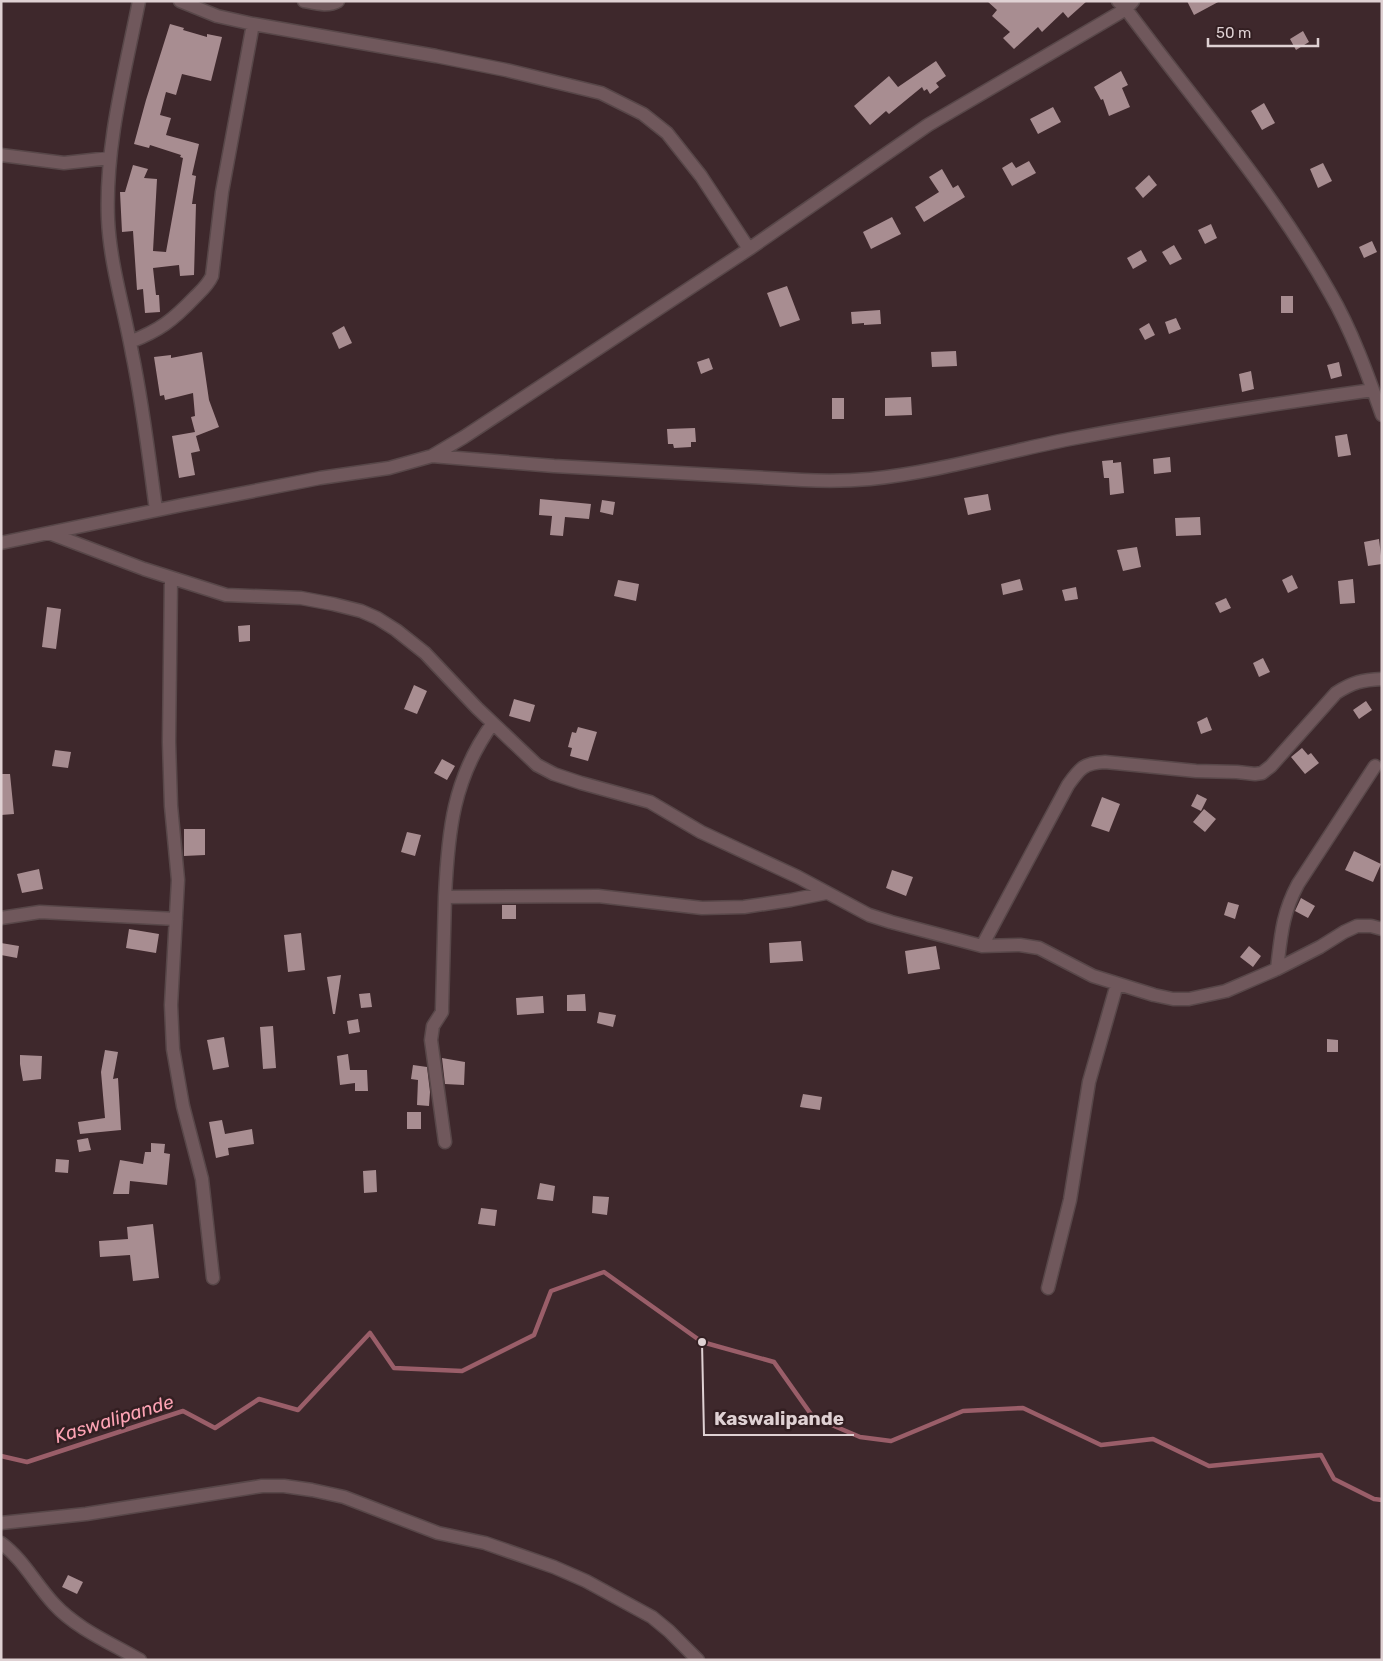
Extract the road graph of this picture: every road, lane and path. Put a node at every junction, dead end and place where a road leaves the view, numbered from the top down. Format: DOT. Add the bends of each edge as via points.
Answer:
graph roads {
  1 [pos="139,1"];
  2 [pos="180,1"];
  3 [pos="304,1"];
  4 [pos="338,1"];
  5 [pos="1126,4"];
  6 [pos="253,24"];
  7 [pos="1,155"];
  8 [pos="110,158"];
  9 [pos="749,248"];
  10 [pos="130,342"];
  11 [pos="1373,390"];
  12 [pos="1382,415"];
  13 [pos="432,456"];
  14 [pos="156,510"];
  15 [pos="49,533"];
  16 [pos="1,543"];
  17 [pos="171,578"];
  18 [pos="1382,679"];
  19 [pos="493,723"];
  20 [pos="1375,766"];
  21 [pos="826,893"];
  22 [pos="445,897"];
  23 [pos="1,918"];
  24 [pos="176,919"];
  25 [pos="1382,929"];
  26 [pos="982,946"];
  27 [pos="1277,969"];
  28 [pos="1117,984"];
  29 [pos="445,1142"];
  30 [pos="213,1278"];
  31 [pos="1048,1288"];
  32 [pos="1,1523"];
  33 [pos="1,1543"];
  34 [pos="140,1660"];
  35 [pos="698,1660"];
  1 -- 8 [label="street"];
  2 -- 6 [label="street" via="217,16"];
  3 -- 4 [label="street" via="323,4"];
  5 -- 9 [label="street" via="928,124"];
  5 -- 11 [label="street" via="1262,188 1305,252 1330,293"];
  6 -- 9 [label="street" via="506,70 601,92 643,114 667,133 701,176"];
  6 -- 10 [label="street" via="222,192 212,276 167,324"];
  7 -- 8 [label="street" via="64,163"];
  8 -- 10 [label="street" via="108,220 111,255"];
  9 -- 13 [label="street"];
  10 -- 14 [label="street"];
  11 -- 12 [label="street"];
  11 -- 13 [label="street" via="1139,427 862,480 802,480"];
  13 -- 14 [label="street" via="390,468 320,478"];
  14 -- 15 [label="street"];
  15 -- 16 [label="street"];
  15 -- 17 [label="street"];
  17 -- 19 [label="street" via="226,595 302,598 378,618 425,653"];
  17 -- 24 [label="street" via="169,742 178,880"];
  18 -- 26 [label="street" via="1358,681 1336,693 1262,773 1196,771 1105,762 1084,766 1068,785"];
  19 -- 21 [label="street" via="537,765 554,774 650,802 701,832"];
  19 -- 22 [label="street" via="478,744 457,795 451,821"];
  20 -- 27 [label="street" via="1289,901"];
  21 -- 22 [label="street" via="744,907 702,908 598,896"];
  21 -- 26 [label="street" via="879,918"];
  22 -- 29 [label="street" via="442,1008 431,1035"];
  23 -- 24 [label="street" via="40,912"];
  24 -- 30 [label="street" via="171,1005 173,1048 178,1084 202,1179"];
  25 -- 27 [label="street" via="1357,926"];
  26 -- 28 [label="street" via="1038,948 1093,976"];
  27 -- 28 [label="street" via="1226,991 1189,999 1164,997"];
  28 -- 31 [label="street" via="1089,1082 1070,1200"];
  32 -- 35 [label="street" via="86,1514 262,1486 312,1490 344,1498 438,1533 519,1554 586,1581 652,1617"];
  33 -- 34 [label="street" via="65,1615"];
}
